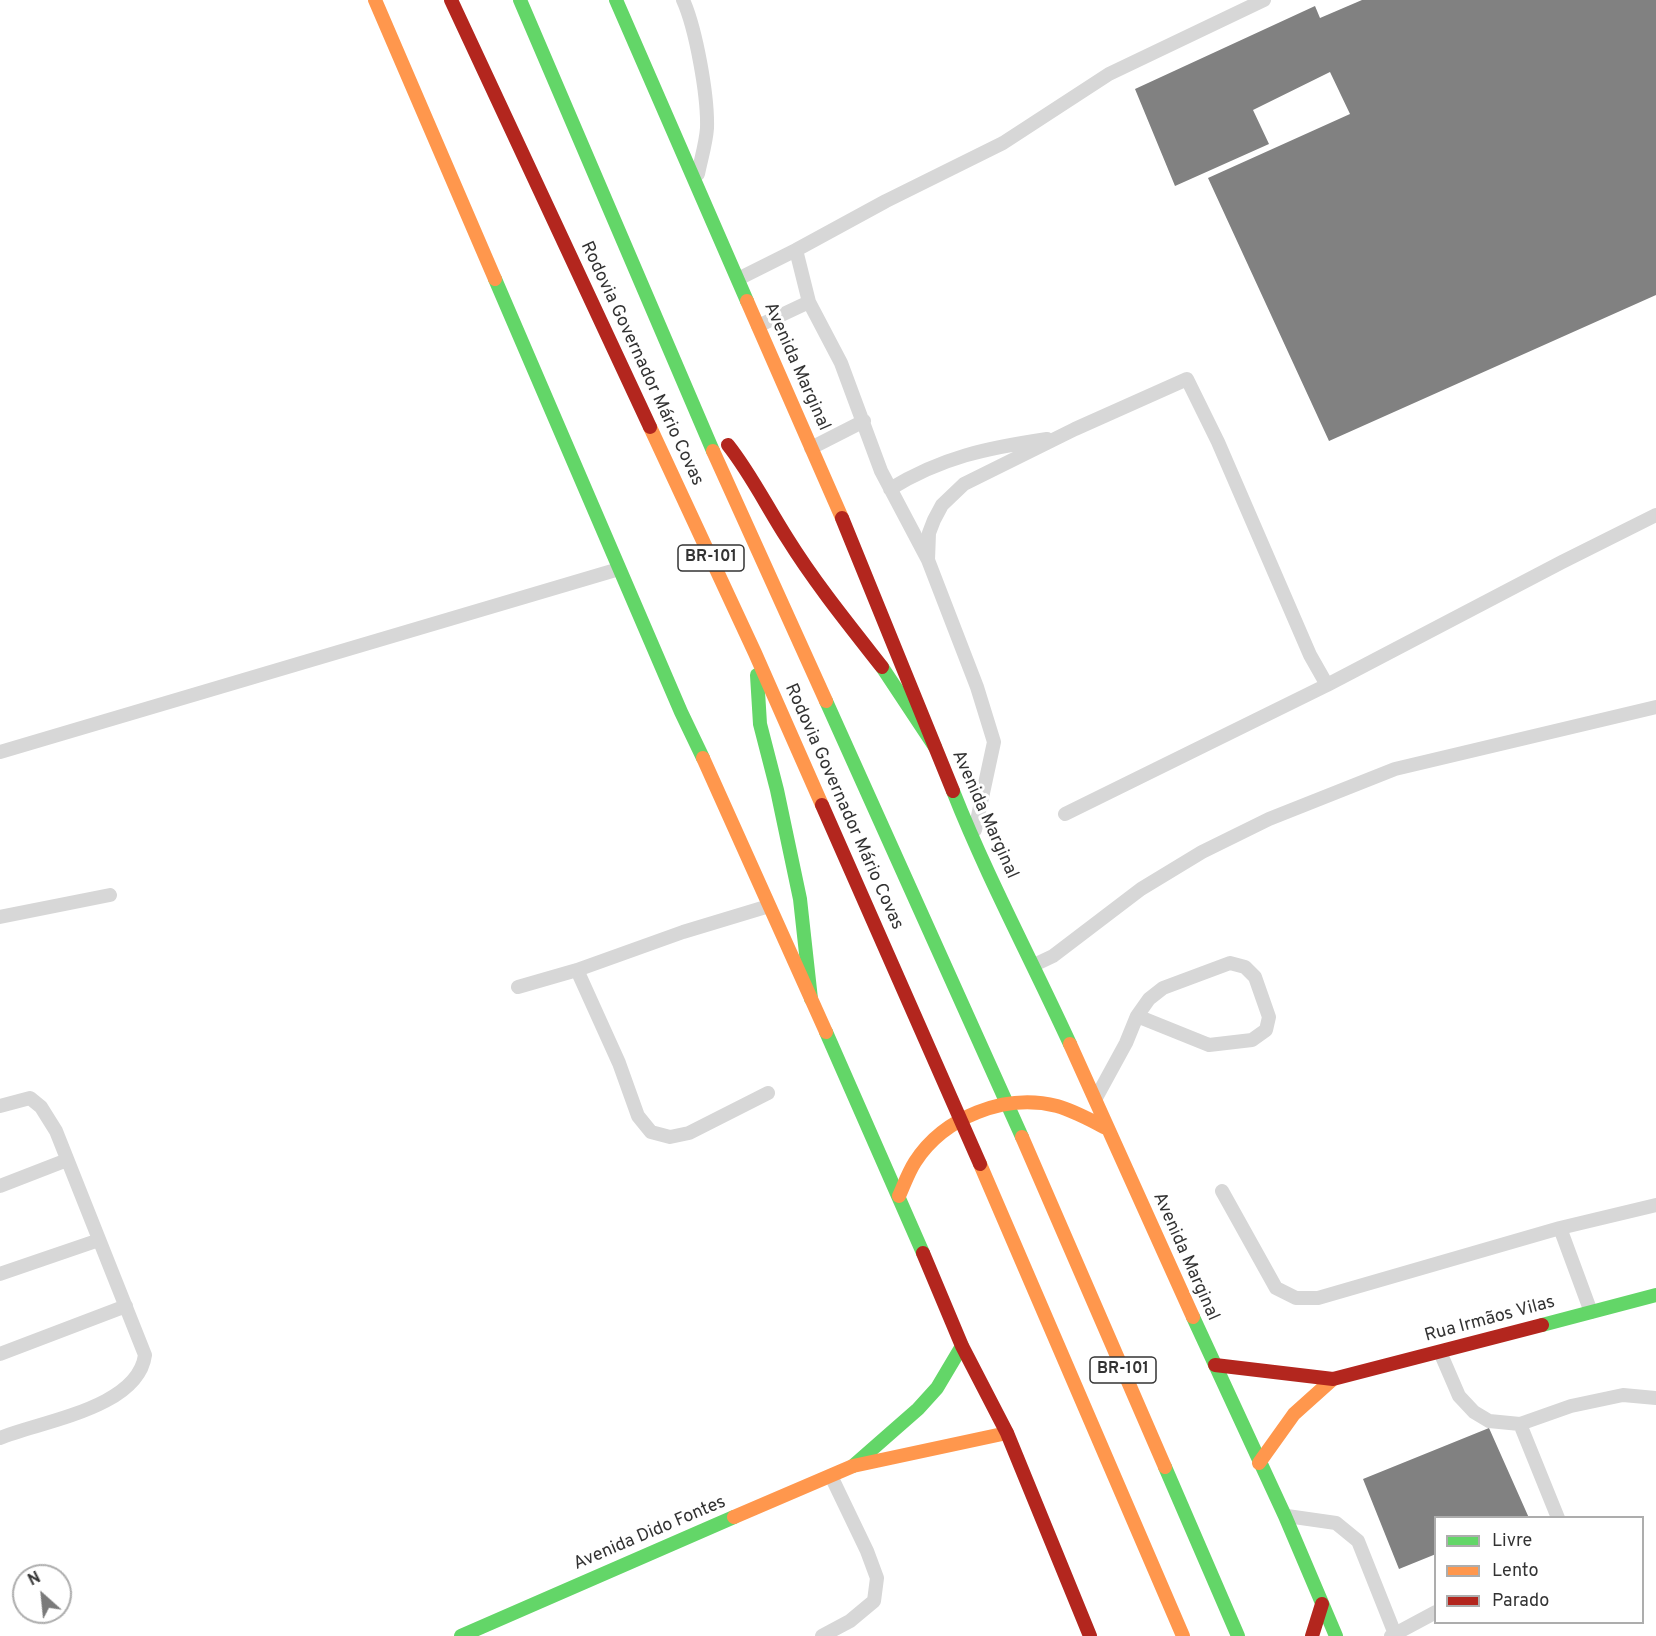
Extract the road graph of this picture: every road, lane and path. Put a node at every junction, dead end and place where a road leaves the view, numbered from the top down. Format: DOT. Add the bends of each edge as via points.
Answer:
graph roads {
  1 [pos="375,0"];
  2 [pos="451,0"];
  3 [pos="520,0"];
  4 [pos="616,0"];
  5 [pos="683,0"];
  6 [pos="1264,0"];
  7 [pos="696,185"];
  8 [pos="796,250"];
  9 [pos="738,279"];
  10 [pos="809,302"];
  11 [pos="758,326"];
  12 [pos="686,390"];
  13 [pos="864,421"];
  14 [pos="1061,437"];
  15 [pos="811,448"];
  16 [pos="890,489"];
  17 [pos="1656,515"];
  18 [pos="928,560"];
  19 [pos="619,569"];
  20 [pos="755,653"];
  21 [pos="1328,685"];
  22 [pos="1656,707"];
  23 [pos="935,747"];
  24 [pos="0,752"];
  25 [pos="1065,814"];
  26 [pos="973,842"];
  27 [pos="110,894"];
  28 [pos="770,906"];
  29 [pos="0,917"];
  30 [pos="1034,965"];
  31 [pos="577,970"];
  32 [pos="518,987"];
  33 [pos="811,999"];
  34 [pos="1137,1016"];
  35 [pos="768,1093"];
  36 [pos="1095,1100"];
  37 [pos="1007,1103"];
  38 [pos="0,1106"];
  39 [pos="961,1120"];
  40 [pos="1108,1129"];
  41 [pos="67,1160"];
  42 [pos="0,1186"];
  43 [pos="1222,1191"];
  44 [pos="899,1196"];
  45 [pos="1656,1205"];
  46 [pos="1560,1228"];
  47 [pos="99,1240"];
  48 [pos="0,1274"];
  49 [pos="1656,1295"];
  50 [pos="126,1306"];
  51 [pos="1591,1312"];
  52 [pos="962,1346"];
  53 [pos="1440,1352"];
  54 [pos="0,1354"];
  55 [pos="1215,1365"];
  56 [pos="1333,1379"];
  57 [pos="1656,1398"];
  58 [pos="1520,1424"];
  59 [pos="1007,1433"];
  60 [pos="0,1438"];
  61 [pos="1259,1463"];
  62 [pos="853,1466"];
  63 [pos="831,1476"];
  64 [pos="1285,1516"];
  65 [pos="1557,1516"];
  66 [pos="1322,1604"];
  67 [pos="1434,1613"];
  68 [pos="1394,1635"];
  69 [pos="461,1636"];
  70 [pos="822,1636"];
  71 [pos="1090,1636"];
  72 [pos="1183,1636"];
  73 [pos="1238,1636"];
  74 [pos="1312,1636"];
  75 [pos="1336,1636"];
  1 -- 19 [label="street"];
  2 -- 20 [label="street, Rodovia Governador Mário Covas / BR-101"];
  3 -- 12 [label="street, Rodovia Governador Mário Covas / BR-101"];
  4 -- 7 [label="street, Avenida Marginal"];
  5 -- 7 [label="lane" via="706,104 707,129"];
  6 -- 8 [label="lane" via="1109,74 1002,143"];
  7 -- 9 [label="street, Avenida Marginal"];
  8 -- 9 [label="lane"];
  8 -- 10 [label="lane"];
  9 -- 11 [label="street, Avenida Marginal"];
  10 -- 11 [label="lane"];
  10 -- 13 [label="lane" via="841,363"];
  11 -- 15 [label="street, Avenida Marginal"];
  12 -- 23 [label="street" via="739,459 787,539"];
  12 -- 37 [label="street, Rodovia Governador Mário Covas / BR-101"];
  13 -- 15 [label="lane"];
  13 -- 16 [label="lane"];
  14 -- 16 [label="lane" via="966,454 914,474"];
  14 -- 18 [label="lane" via="964,484 942,505 934,520 929,533"];
  14 -- 21 [label="lane" via="1187,379 1310,655"];
  15 -- 23 [label="street, Avenida Marginal"];
  16 -- 18 [label="lane"];
  17 -- 21 [label="lane"];
  18 -- 26 [label="lane" via="994,742"];
  19 -- 24 [label="lane"];
  19 -- 28 [label="street"];
  20 -- 33 [label="street" via="760,724 800,899"];
  20 -- 39 [label="street, Rodovia Governador Mário Covas / BR-101"];
  21 -- 25 [label="lane"];
  22 -- 30 [label="lane" via="1395,769 1269,819 1202,852 1141,889 1053,956"];
  23 -- 26 [label="street, Avenida Marginal"];
  26 -- 30 [label="street, Avenida Marginal"];
  27 -- 29 [label="lane"];
  28 -- 31 [label="lane"];
  28 -- 33 [label="street"];
  30 -- 36 [label="street, Avenida Marginal"];
  31 -- 32 [label="lane"];
  31 -- 35 [label="lane" via="638,1116 651,1132 670,1137 689,1133"];
  33 -- 44 [label="street"];
  34 -- 34 [label="lane" via="1163,988 1230,963 1245,967 1255,976 1269,1017 1266,1030 1252,1040 1209,1045"];
  34 -- 36 [label="lane"];
  36 -- 40 [label="street, Avenida Marginal"];
  37 -- 39 [label="street"];
  37 -- 40 [label="street" via="1027,1101 1057,1106"];
  37 -- 73 [label="street, Rodovia Governador Mário Covas / BR-101"];
  38 -- 41 [label="lane" via="30,1098 41,1107 56,1131"];
  39 -- 44 [label="street" via="929,1145"];
  39 -- 72 [label="street, Rodovia Governador Mário Covas / BR-101"];
  40 -- 55 [label="street, Avenida Marginal"];
  41 -- 42 [label="lane"];
  41 -- 47 [label="lane"];
  43 -- 46 [label="lane" via="1276,1288 1296,1298 1318,1298"];
  44 -- 52 [label="street"];
  45 -- 46 [label="lane"];
  46 -- 51 [label="lane"];
  47 -- 48 [label="lane"];
  47 -- 50 [label="lane"];
  49 -- 51 [label="street, Rua Irmãos Vilas"];
  50 -- 54 [label="lane"];
  50 -- 60 [label="lane" via="145,1354 144,1367 137,1377 124,1390 89,1409"];
  51 -- 53 [label="street, Rua Irmãos Vilas"];
  52 -- 59 [label="street"];
  52 -- 62 [label="street, Avenida Dido Fontes" via="937,1388"];
  53 -- 56 [label="street, Rua Irmãos Vilas"];
  53 -- 58 [label="lane" via="1459,1396 1474,1412 1489,1421"];
  55 -- 56 [label="street, Rua Irmãos Vilas"];
  55 -- 61 [label="street, Avenida Marginal"];
  56 -- 61 [label="street, Rua Irmãos Vilas" via="1294,1414"];
  57 -- 58 [label="lane" via="1623,1395 1571,1406"];
  58 -- 65 [label="lane"];
  59 -- 62 [label="street, Avenida Dido Fontes"];
  59 -- 71 [label="street"];
  61 -- 64 [label="street, Avenida Marginal"];
  62 -- 63 [label="street, Avenida Dido Fontes"];
  63 -- 69 [label="street, Avenida Dido Fontes"];
  63 -- 70 [label="lane" via="877,1578 874,1601 850,1621"];
  64 -- 66 [label="street, Avenida Marginal"];
  64 -- 68 [label="lane" via="1336,1523 1358,1541"];
  66 -- 74 [label="street"];
  66 -- 75 [label="street, Avenida Marginal"];
  67 -- 68 [label="lane"];
}
